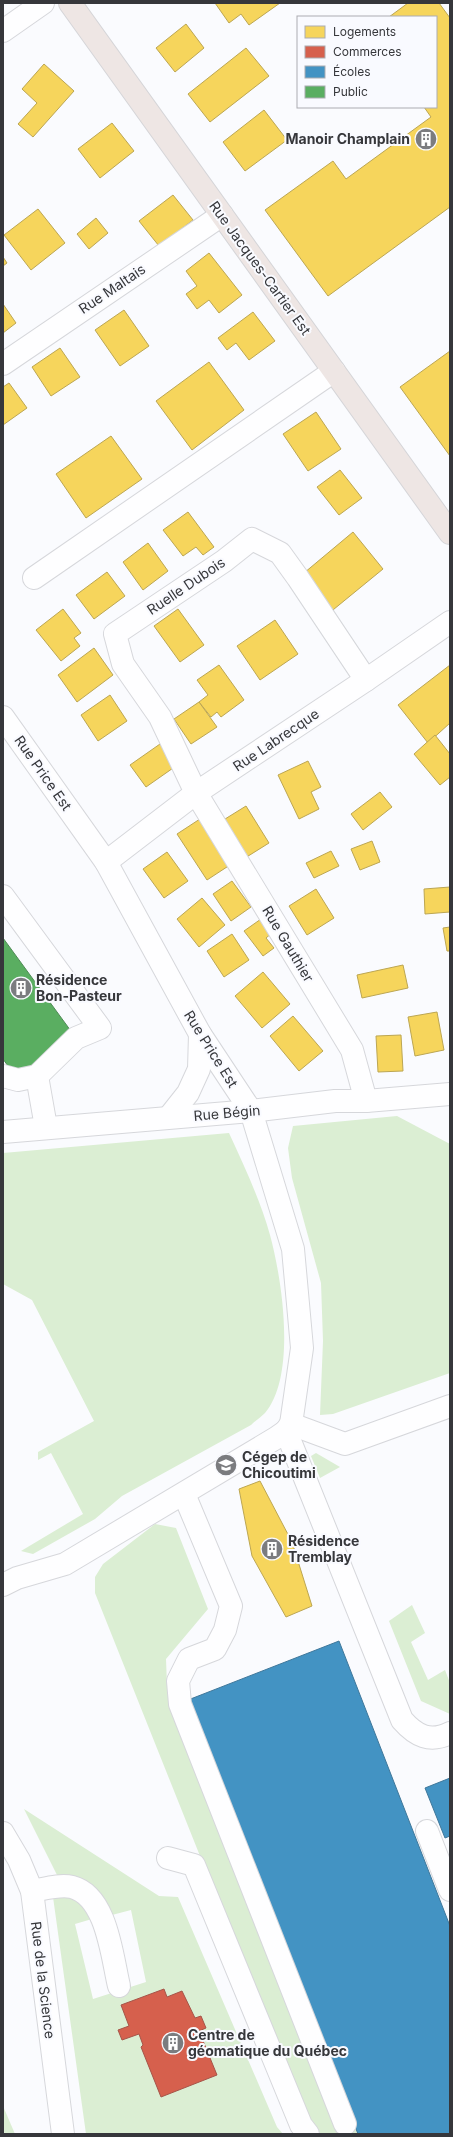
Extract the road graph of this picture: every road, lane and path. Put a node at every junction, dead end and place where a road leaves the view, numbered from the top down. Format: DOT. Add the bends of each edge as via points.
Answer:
graph roads {
  1 [pos="43,3"];
  2 [pos="70,3"];
  3 [pos="3,31"];
  4 [pos="222,215"];
  5 [pos="3,364"];
  6 [pos="334,370"];
  7 [pos="450,533"];
  8 [pos="34,578"];
  9 [pos="450,622"];
  10 [pos="366,680"];
  11 [pos="3,717"];
  12 [pos="196,793"];
  13 [pos="106,862"];
  14 [pos="3,896"];
  15 [pos="200,1034"];
  16 [pos="3,1076"];
  17 [pos="37,1076"];
  18 [pos="450,1094"];
  19 [pos="366,1101"];
  20 [pos="250,1111"];
  21 [pos="169,1117"];
  22 [pos="46,1127"];
  23 [pos="3,1132"];
  24 [pos="450,1406"];
  25 [pos="288,1427"];
  26 [pos="184,1494"];
  27 [pos="3,1585"];
  28 [pos="450,1733"];
  29 [pos="427,1832"];
  30 [pos="3,1833"];
  31 [pos="168,1858"];
  32 [pos="450,1890"];
  33 [pos="32,1891"];
  34 [pos="119,1986"];
  35 [pos="345,2124"];
  36 [pos="63,2134"];
  37 [pos="308,2134"];
  1 -- 3 [label="street"];
  2 -- 4 [label="main road, Rue Jacques-Cartier Est"];
  4 -- 5 [label="street, Rue Maltais"];
  4 -- 6 [label="main road, Rue Jacques-Cartier Est"];
  6 -- 7 [label="main road, Rue Jacques-Cartier Est"];
  6 -- 8 [label="street"];
  9 -- 10 [label="street, Rue Labrecque"];
  10 -- 12 [label="street, Rue Labrecque"];
  10 -- 12 [label="street, Ruelle Dubois" via="280,553 252,539 224,561 115,634 123,664 160,717"];
  11 -- 13 [label="street, Rue Price Est"];
  12 -- 13 [label="street, Rue Labrecque"];
  12 -- 19 [label="street, Rue Gauthier" via="352,1050"];
  13 -- 15 [label="street, Rue Price Est"];
  14 -- 17 [label="street" via="100,1028 76,1038"];
  15 -- 20 [label="street, Rue Price Est"];
  15 -- 21 [label="street" via="199,1069 188,1093"];
  16 -- 17 [label="street" via="18,1080"];
  17 -- 22 [label="street"];
  18 -- 19 [label="street, Rue Bégin"];
  19 -- 20 [label="street, Rue Bégin" via="335,1101"];
  20 -- 21 [label="street, Rue Bégin"];
  20 -- 25 [label="street, Rue Price Est" via="293,1249 302,1348"];
  21 -- 22 [label="street, Rue Bégin"];
  22 -- 23 [label="street, Rue Bégin"];
  24 -- 25 [label="street" via="345,1444"];
  25 -- 26 [label="street"];
  25 -- 28 [label="street" via="297,1456 402,1720 412,1732 425,1737 440,1738"];
  26 -- 27 [label="street" via="65,1564 17,1578"];
  26 -- 35 [label="street" via="231,1606 225,1630 215,1649 189,1660 178,1681 180,1704"];
  29 -- 32 [label="street"];
  30 -- 33 [label="street, Rue de la Science" via="19,1860"];
  31 -- 37 [label="street" via="194,1865 301,2126"];
  33 -- 34 [label="street" via="71,1887 91,1899 104,1924"];
  33 -- 36 [label="street, Rue de la Science"];
}
